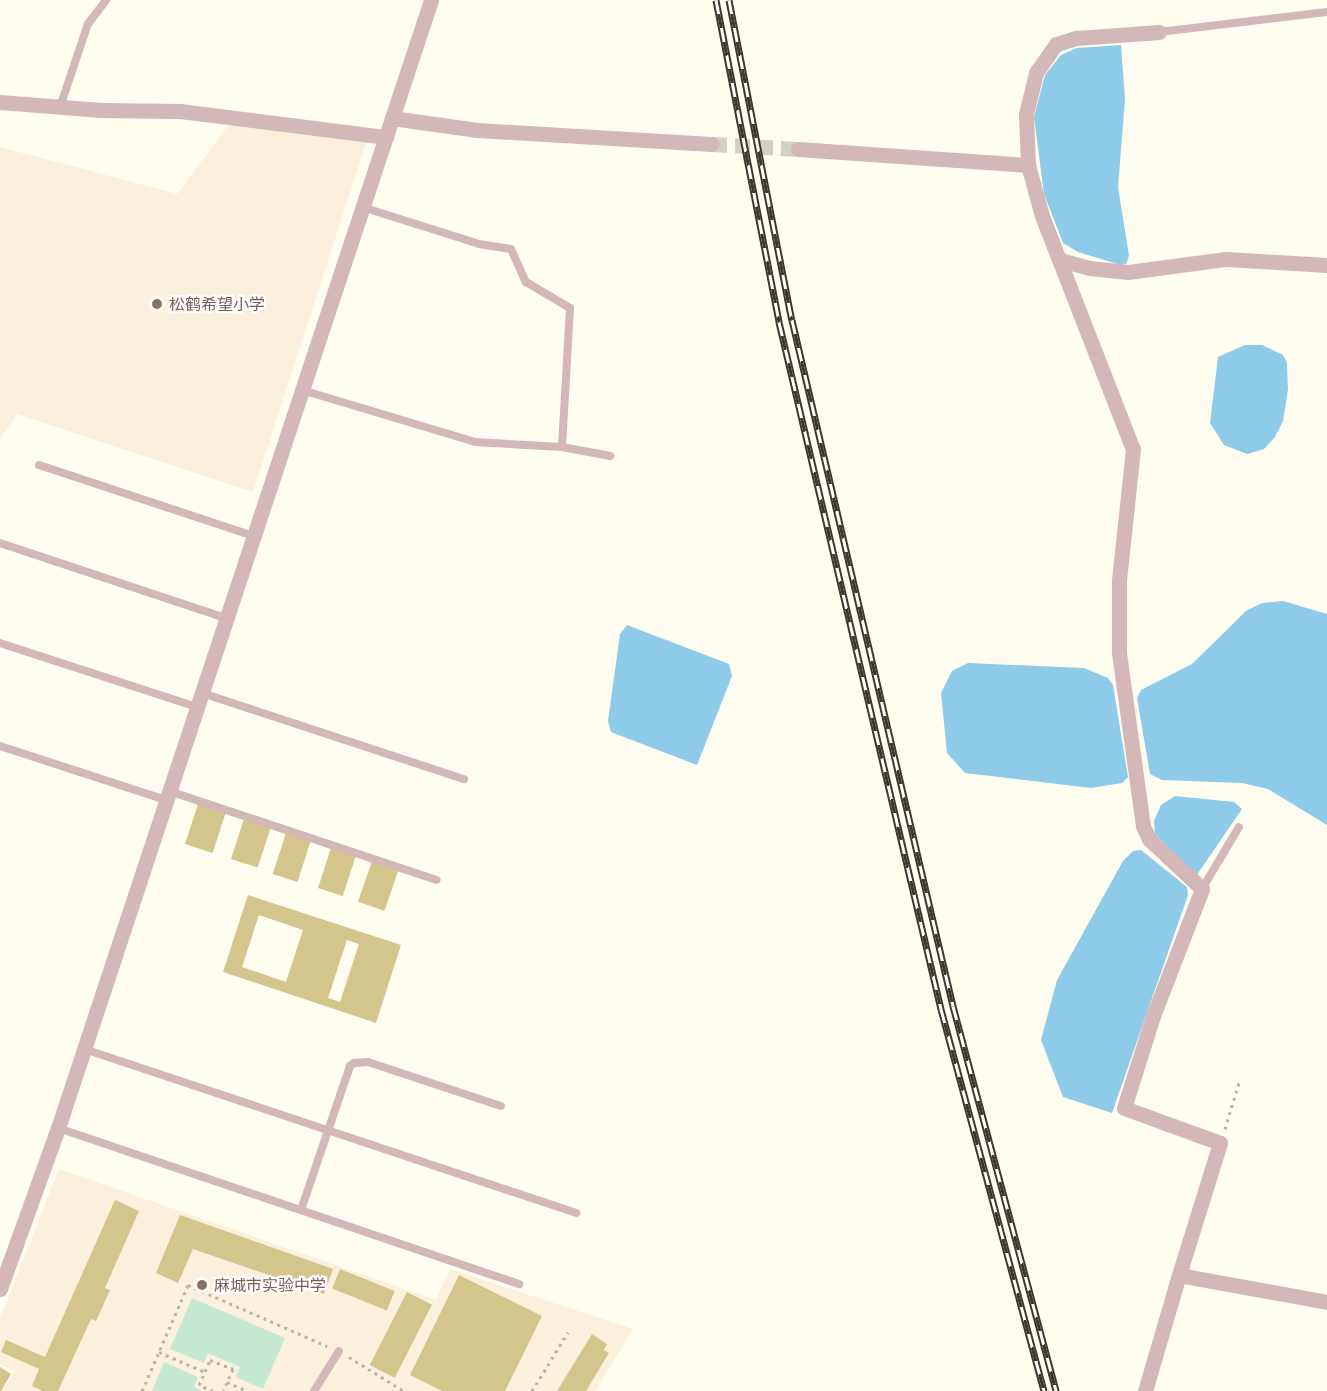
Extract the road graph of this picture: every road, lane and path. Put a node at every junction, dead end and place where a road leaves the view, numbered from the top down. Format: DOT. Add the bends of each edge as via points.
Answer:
graph roads {
  1 [pos="106,0"];
  2 [pos="431,0"];
  3 [pos="1327,12"];
  4 [pos="1159,32"];
  5 [pos="0,102"];
  6 [pos="60,107"];
  7 [pos="392,118"];
  8 [pos="386,137"];
  9 [pos="712,144"];
  10 [pos="798,149"];
  11 [pos="1028,165"];
  12 [pos="362,207"];
  13 [pos="1060,260"];
  14 [pos="1327,264"];
  15 [pos="302,390"];
  16 [pos="562,447"];
  17 [pos="610,456"];
  18 [pos="39,465"];
  19 [pos="254,536"];
  20 [pos="0,543"];
  21 [pos="226,618"];
  22 [pos="0,643"];
  23 [pos="200,700"];
  24 [pos="0,746"];
  25 [pos="464,779"];
  26 [pos="168,796"];
  27 [pos="1239,827"];
  28 [pos="437,880"];
  29 [pos="1202,890"];
  30 [pos="84,1049"];
  31 [pos="1240,1079"];
  32 [pos="501,1106"];
  33 [pos="58,1128"];
  34 [pos="328,1131"];
  35 [pos="1220,1143"];
  36 [pos="301,1210"];
  37 [pos="576,1213"];
  38 [pos="1179,1275"];
  39 [pos="519,1284"];
  40 [pos="0,1288"];
  41 [pos="1327,1302"];
  42 [pos="568,1332"];
  43 [pos="339,1351"];
  44 [pos="159,1352"];
  45 [pos="205,1372"];
  46 [pos="227,1382"];
  47 [pos="142,1391"];
  48 [pos="213,1391"];
  49 [pos="223,1391"];
  50 [pos="248,1391"];
  51 [pos="314,1391"];
  52 [pos="404,1391"];
  53 [pos="532,1391"];
  54 [pos="1145,1391"];
  1 -- 6 [label="lane" via="88,24"];
  2 -- 7 [label="street"];
  3 -- 4 [label="lane"];
  4 -- 11 [label="street" via="1076,38 1056,44 1036,73 1029,94"];
  5 -- 6 [label="street"];
  6 -- 8 [label="street" via="180,111"];
  7 -- 8 [label="street"];
  7 -- 9 [label="street" via="477,130"];
  8 -- 12 [label="street"];
  10 -- 11 [label="street"];
  11 -- 13 [label="street"];
  12 -- 15 [label="street"];
  12 -- 16 [label="lane" via="478,244 511,249 526,282 570,308"];
  13 -- 14 [label="street" via="1128,272 1226,259"];
  13 -- 29 [label="street" via="1133,449 1119,580 1119,653 1143,826 1149,839"];
  15 -- 16 [label="lane" via="475,442"];
  15 -- 19 [label="street"];
  16 -- 17 [label="lane"];
  18 -- 19 [label="lane"];
  19 -- 21 [label="street"];
  20 -- 21 [label="lane"];
  21 -- 23 [label="street"];
  22 -- 23 [label="lane"];
  23 -- 25 [label="lane"];
  23 -- 26 [label="street"];
  24 -- 26 [label="lane"];
  26 -- 28 [label="lane"];
  26 -- 30 [label="street"];
  27 -- 29 [label="lane"];
  29 -- 35 [label="street" via="1153,1016 1124,1108"];
  30 -- 33 [label="street"];
  30 -- 34 [label="lane"];
  31 -- 35 [label="path"];
  32 -- 34 [label="lane" via="359,1061 350,1066"];
  33 -- 36 [label="lane"];
  33 -- 40 [label="street"];
  34 -- 36 [label="lane"];
  34 -- 37 [label="lane"];
  35 -- 38 [label="street"];
  36 -- 39 [label="lane"];
  38 -- 41 [label="street"];
  38 -- 54 [label="street"];
  42 -- 53 [label="path"];
  43 -- 44 [label="path" via="188,1285"];
  43 -- 51 [label="lane"];
  43 -- 52 [label="path"];
  44 -- 45 [label="path"];
  44 -- 47 [label="path"];
  45 -- 46 [label="path" via="210,1360 232,1369"];
  45 -- 48 [label="path" via="199,1385"];
  46 -- 49 [label="path"];
  46 -- 50 [label="path"];
}
